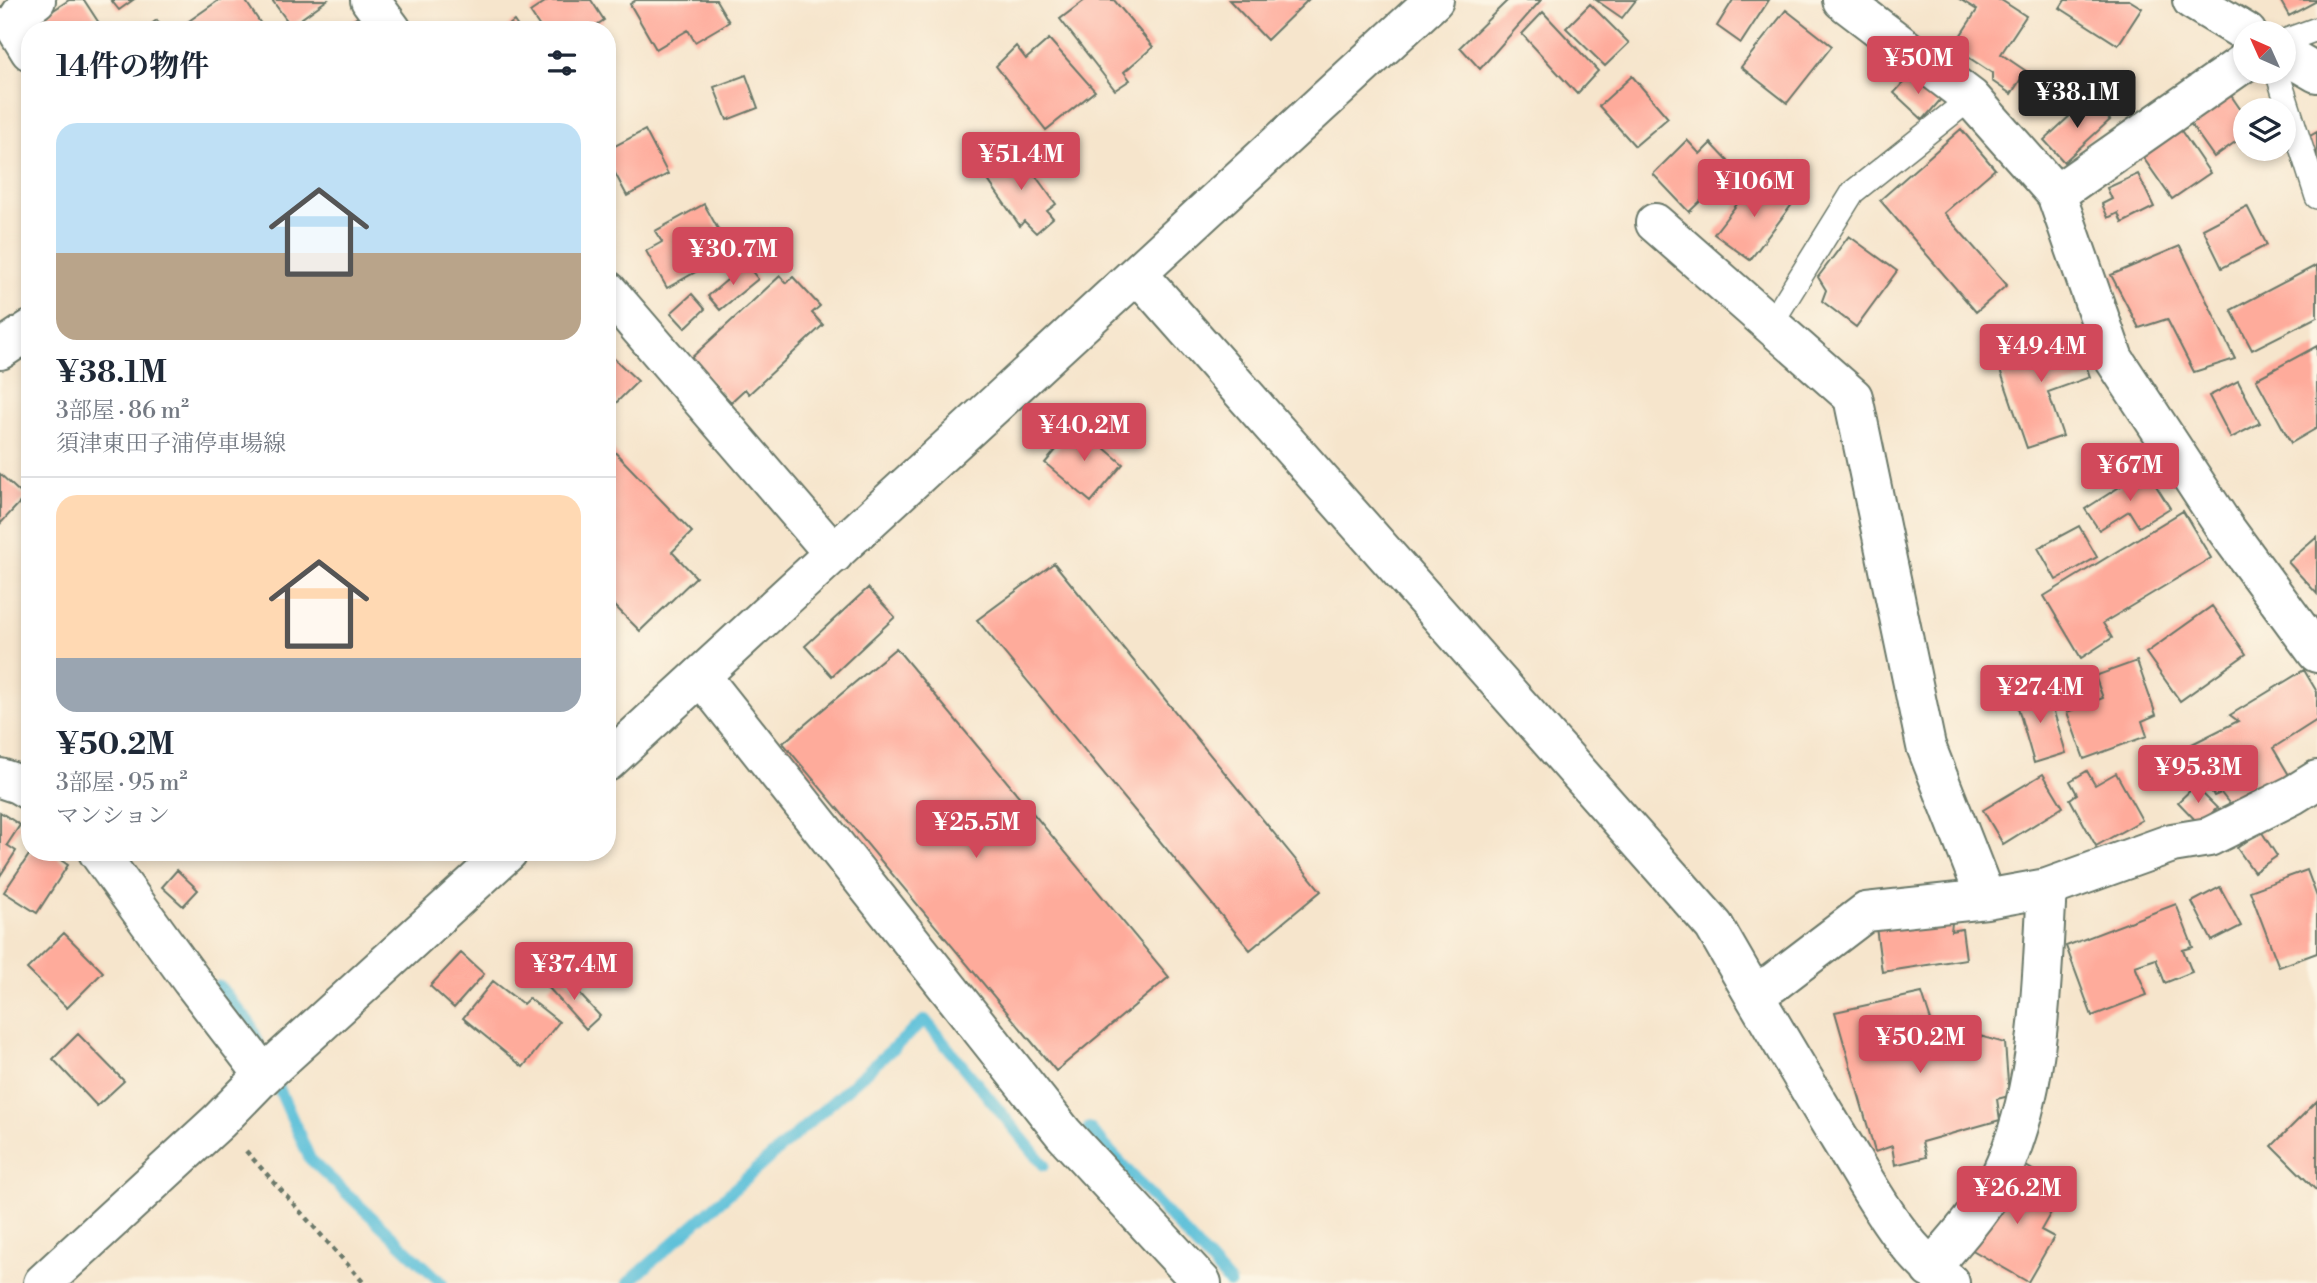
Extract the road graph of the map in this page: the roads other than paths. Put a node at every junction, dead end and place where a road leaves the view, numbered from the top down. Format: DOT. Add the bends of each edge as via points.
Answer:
graph roads {
  1 [pos="36,0"];
  2 [pos="370,0"];
  3 [pos="1434,0"];
  4 [pos="1842,0"];
  5 [pos="2192,0"];
  6 [pos="385,21"];
  7 [pos="2233,25"];
  8 [pos="2317,29"];
  9 [pos="21,37"];
  10 [pos="2296,37"];
  11 [pos="2296,61"];
  12 [pos="2233,70"];
  13 [pos="2317,73"];
  14 [pos="2281,84"];
  15 [pos="1971,99"];
  16 [pos="2056,194"];
  17 [pos="2317,197"];
  18 [pos="1655,223"];
  19 [pos="1138,274"];
  20 [pos="616,300"];
  21 [pos="1771,324"];
  22 [pos="21,336"];
  23 [pos="0,350"];
  24 [pos="834,554"];
  25 [pos="2317,653"];
  26 [pos="701,676"];
  27 [pos="616,754"];
  28 [pos="0,778"];
  29 [pos="2317,780"];
  30 [pos="21,786"];
  31 [pos="105,861"];
  32 [pos="498,861"];
  33 [pos="2047,888"];
  34 [pos="1986,899"];
  35 [pos="1752,992"];
  36 [pos="264,1075"];
  37 [pos="1940,1276"];
  38 [pos="43,1283"];
  39 [pos="1202,1283"];
  1 -- 9 [label="street" via="13,25"];
  2 -- 6 [label="street"];
  3 -- 19 [label="street"];
  4 -- 15 [label="street"];
  5 -- 7 [label="street"];
  8 -- 10 [label="lane"];
  11 -- 13 [label="street"];
  12 -- 16 [label="street"];
  14 -- 17 [label="lane"];
  15 -- 16 [label="street"];
  15 -- 21 [label="lane" via="1853,192"];
  16 -- 25 [label="street" via="2114,359 2225,528"];
  18 -- 21 [label="street"];
  19 -- 24 [label="street"];
  19 -- 35 [label="street" via="1714,926"];
  20 -- 24 [label="street"];
  21 -- 34 [label="street" via="1853,397 1926,746"];
  22 -- 23 [label="street"];
  24 -- 26 [label="street"];
  26 -- 27 [label="street"];
  26 -- 39 [label="street" via="1064,1134"];
  28 -- 30 [label="street"];
  29 -- 33 [label="street" via="2209,837 2172,843"];
  31 -- 36 [label="street"];
  32 -- 36 [label="street"];
  33 -- 34 [label="street"];
  33 -- 37 [label="street" via="2039,1029 2019,1128 2000,1178 1958,1238"];
  34 -- 35 [label="street" via="1866,912 1773,983"];
  35 -- 37 [label="street" via="1892,1223"];
  36 -- 38 [label="street"];
}
